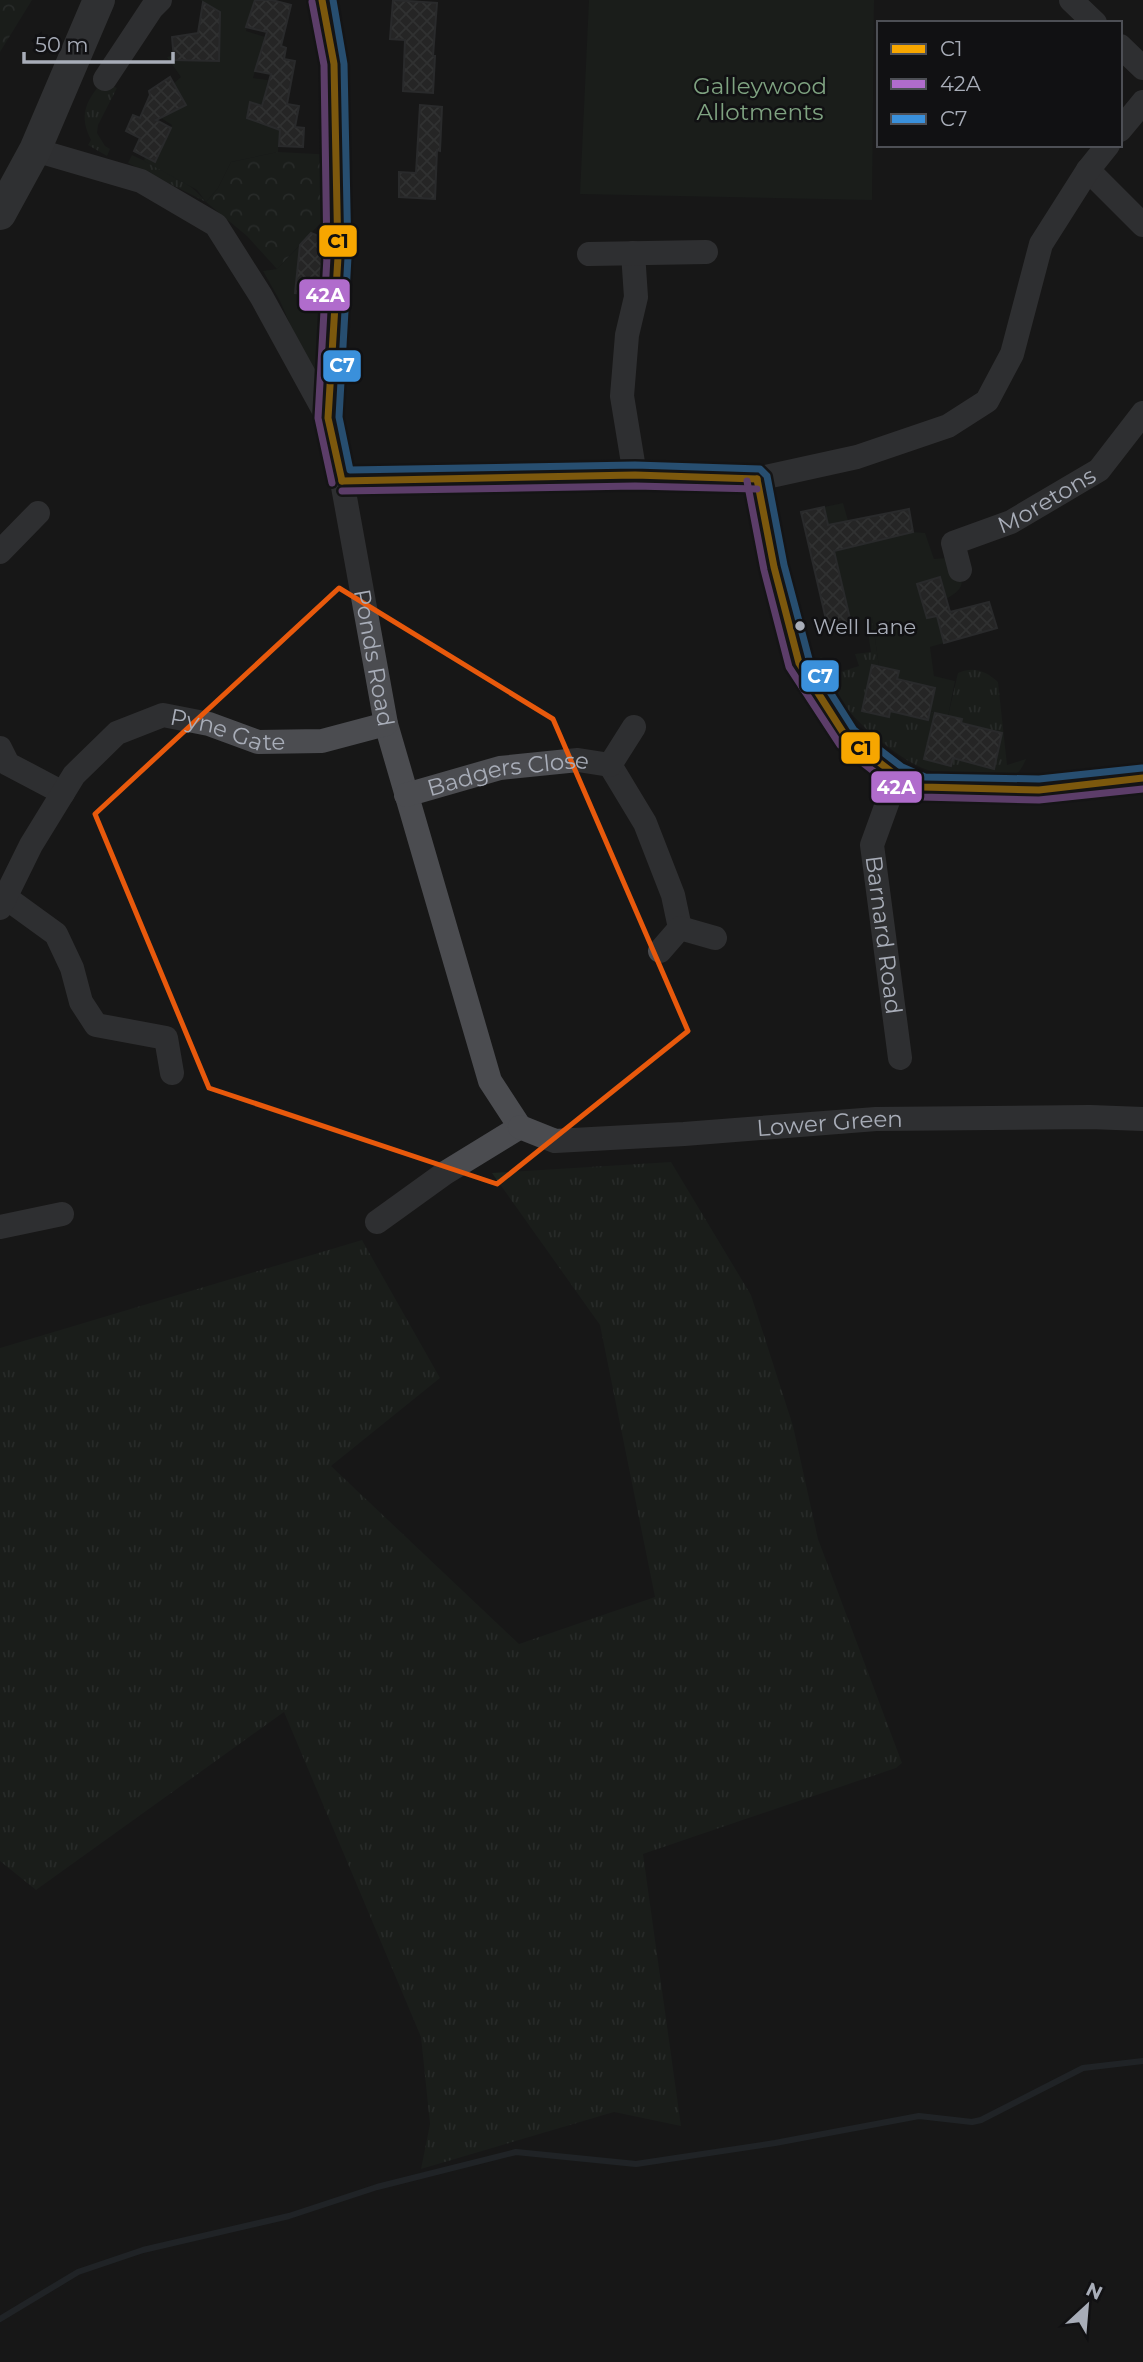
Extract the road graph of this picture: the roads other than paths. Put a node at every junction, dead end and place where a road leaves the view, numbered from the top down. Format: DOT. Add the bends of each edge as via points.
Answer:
graph roads {
  1 [pos="99,0"];
  2 [pos="160,0"];
  3 [pos="322,0"];
  4 [pos="1071,0"];
  5 [pos="1093,21"];
  6 [pos="1122,48"];
  7 [pos="1143,68"];
  8 [pos="105,79"];
  9 [pos="1143,102"];
  10 [pos="1122,128"];
  11 [pos="1106,147"];
  12 [pos="35,150"];
  13 [pos="1088,170"];
  14 [pos="0,214"];
  15 [pos="1143,225"];
  16 [pos="706,252"];
  17 [pos="633,253"];
  18 [pos="589,254"];
  19 [pos="1143,413"];
  20 [pos="328,418"];
  21 [pos="635,475"];
  22 [pos="757,479"];
  23 [pos="342,481"];
  24 [pos="38,513"];
  25 [pos="0,552"];
  26 [pos="960,570"];
  27 [pos="386,724"];
  28 [pos="634,727"];
  29 [pos="0,748"];
  30 [pos="610,765"];
  31 [pos="897,776"];
  32 [pos="1143,778"];
  33 [pos="63,793"];
  34 [pos="406,795"];
  35 [pos="3,903"];
  36 [pos="680,928"];
  37 [pos="715,938"];
  38 [pos="660,951"];
  39 [pos="900,1058"];
  40 [pos="172,1073"];
  41 [pos="1143,1119"];
  42 [pos="520,1127"];
  43 [pos="62,1214"];
  44 [pos="377,1222"];
  45 [pos="0,1227"];
  1 -- 12 [label="main road"];
  2 -- 8 [label="street"];
  3 -- 20 [label="street" via="334,64 338,257"];
  4 -- 5 [label="street"];
  6 -- 7 [label="street"];
  9 -- 10 [label="street"];
  11 -- 13 [label="street"];
  12 -- 14 [label="main road"];
  12 -- 20 [label="street, Ponds Road" via="141,181 216,225"];
  13 -- 15 [label="street"];
  13 -- 22 [label="street" via="1041,244 1012,354 987,401 948,426 857,457"];
  16 -- 17 [label="street"];
  17 -- 18 [label="street"];
  17 -- 21 [label="street" via="636,297 627,335 622,396"];
  19 -- 26 [label="street, Moretons" via="1099,470 1011,522 953,543"];
  20 -- 23 [label="street, Ponds Road"];
  21 -- 22 [label="street"];
  21 -- 23 [label="street"];
  22 -- 31 [label="street" via="799,663 846,737"];
  23 -- 27 [label="street, Ponds Road"];
  24 -- 25 [label="street"];
  27 -- 33 [label="street, Pyne Gate" via="321,741 258,742 209,724 163,715 117,733 74,775"];
  27 -- 34 [label="street, Ponds Road"];
  28 -- 30 [label="street, Badgers Close"];
  29 -- 33 [label="street" via="9,764"];
  30 -- 34 [label="street, Badgers Close" via="578,760 500,768"];
  30 -- 36 [label="street, Badgers Close" via="645,823 673,895"];
  31 -- 32 [label="street" via="923,787 1039,790"];
  31 -- 39 [label="street, Barnard Road" via="872,845"];
  33 -- 35 [label="street, Pyne Gate"];
  34 -- 42 [label="street, Ponds Road" via="490,1081"];
  35 -- 40 [label="street" via="56,934 81,1002 96,1025 166,1038"];
  36 -- 37 [label="street"];
  36 -- 38 [label="street"];
  41 -- 42 [label="street, Lower Green" via="876,1119 555,1141"];
  42 -- 44 [label="street"];
  43 -- 45 [label="street"];
}
